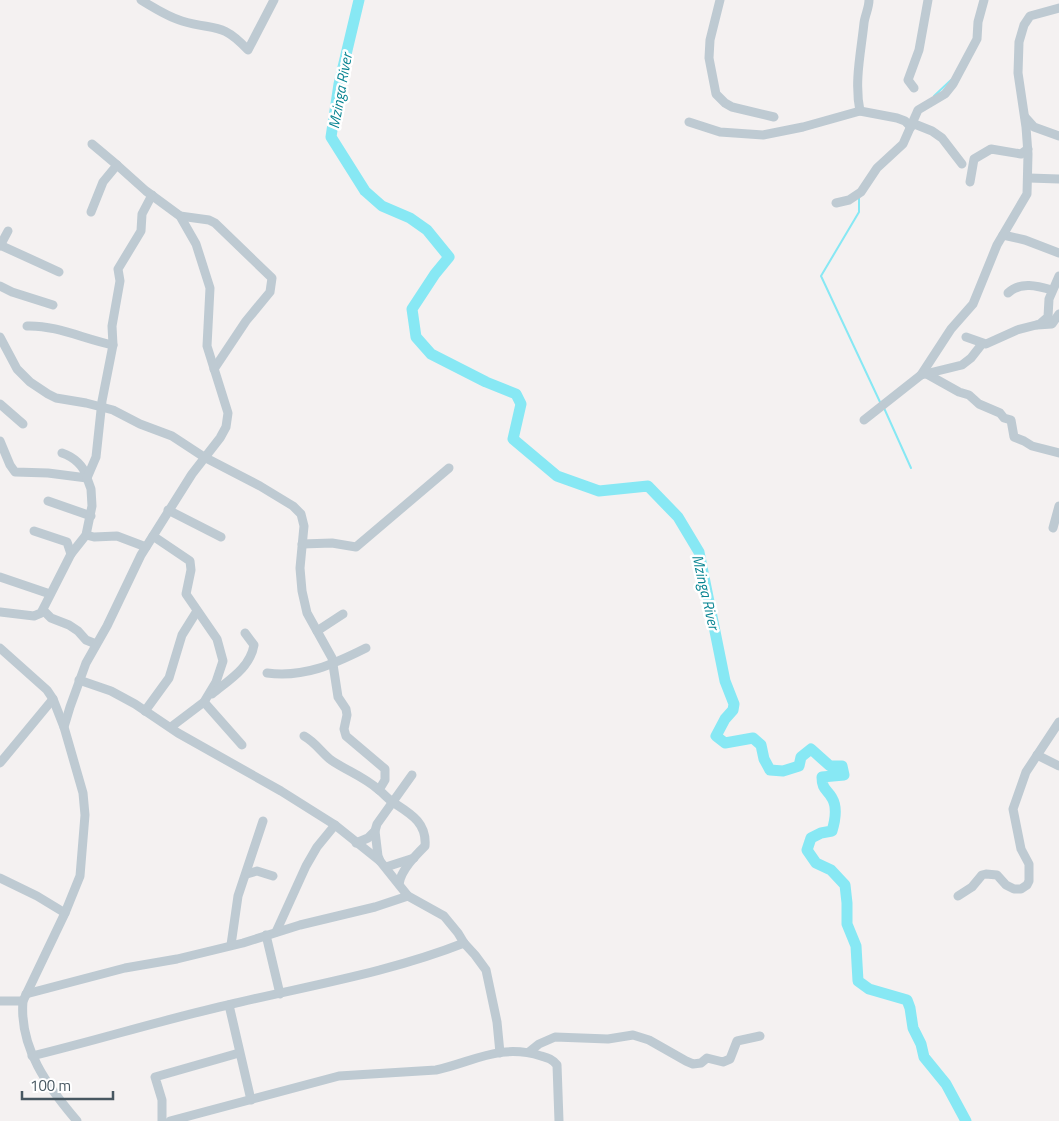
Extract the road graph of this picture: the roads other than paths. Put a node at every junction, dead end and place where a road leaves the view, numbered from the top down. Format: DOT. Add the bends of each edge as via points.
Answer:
graph roads {
  1 [pos="141,0"];
  2 [pos="274,0"];
  3 [pos="720,0"];
  4 [pos="870,0"];
  5 [pos="928,0"];
  6 [pos="984,0"];
  7 [pos="1059,8"];
  8 [pos="914,88"];
  9 [pos="860,111"];
  10 [pos="774,117"];
  11 [pos="1024,117"];
  12 [pos="689,122"];
  13 [pos="912,125"];
  14 [pos="1059,136"];
  15 [pos="92,144"];
  16 [pos="1028,149"];
  17 [pos="962,164"];
  18 [pos="117,165"];
  19 [pos="1028,178"];
  20 [pos="1059,180"];
  21 [pos="970,182"];
  22 [pos="152,194"];
  23 [pos="836,203"];
  24 [pos="91,212"];
  25 [pos="180,216"];
  26 [pos="8,231"];
  27 [pos="1002,234"];
  28 [pos="1,242"];
  29 [pos="1059,253"];
  30 [pos="58,272"];
  31 [pos="1059,276"];
  32 [pos="0,286"];
  33 [pos="1052,290"];
  34 [pos="1008,293"];
  35 [pos="53,305"];
  36 [pos="1059,314"];
  37 [pos="27,326"];
  38 [pos="1035,326"];
  39 [pos="0,337"];
  40 [pos="966,337"];
  41 [pos="982,344"];
  42 [pos="113,345"];
  43 [pos="214,369"];
  44 [pos="923,374"];
  45 [pos="0,404"];
  46 [pos="102,407"];
  47 [pos="864,420"];
  48 [pos="23,424"];
  49 [pos="0,441"];
  50 [pos="62,453"];
  51 [pos="1059,453"];
  52 [pos="204,458"];
  53 [pos="448,468"];
  54 [pos="87,478"];
  55 [pos="48,501"];
  56 [pos="1059,506"];
  57 [pos="168,510"];
  58 [pos="91,516"];
  59 [pos="1052,528"];
  60 [pos="34,531"];
  61 [pos="86,535"];
  62 [pos="153,536"];
  63 [pos="221,537"];
  64 [pos="302,544"];
  65 [pos="146,546"];
  66 [pos="71,554"];
  67 [pos="0,577"];
  68 [pos="50,594"];
  69 [pos="43,610"];
  70 [pos="198,611"];
  71 [pos="0,612"];
  72 [pos="343,614"];
  73 [pos="317,631"];
  74 [pos="244,634"];
  75 [pos="96,644"];
  76 [pos="0,648"];
  77 [pos="366,648"];
  78 [pos="334,664"];
  79 [pos="267,673"];
  80 [pos="79,680"];
  81 [pos="53,699"];
  82 [pos="205,701"];
  83 [pos="145,711"];
  84 [pos="1059,722"];
  85 [pos="64,727"];
  86 [pos="171,727"];
  87 [pos="304,736"];
  88 [pos="242,745"];
  89 [pos="1037,755"];
  90 [pos="0,763"];
  91 [pos="1059,766"];
  92 [pos="412,775"];
  93 [pos="379,790"];
  94 [pos="392,802"];
  95 [pos="263,821"];
  96 [pos="334,825"];
  97 [pos="375,831"];
  98 [pos="356,843"];
  99 [pos="414,858"];
  100 [pos="381,862"];
  101 [pos="396,863"];
  102 [pos="247,874"];
  103 [pos="273,876"];
  104 [pos="0,878"];
  105 [pos="399,884"];
  106 [pos="408,896"];
  107 [pos="958,896"];
  108 [pos="65,914"];
  109 [pos="276,932"];
  110 [pos="266,935"];
  111 [pos="464,943"];
  112 [pos="231,945"];
  113 [pos="280,994"];
  114 [pos="24,997"];
  115 [pos="0,1001"];
  116 [pos="229,1004"];
  117 [pos="760,1036"];
  118 [pos="529,1052"];
  119 [pos="239,1053"];
  120 [pos="500,1053"];
  121 [pos="32,1056"];
  122 [pos="250,1100"];
  123 [pos="77,1121"];
  124 [pos="162,1121"];
  125 [pos="170,1121"];
  126 [pos="559,1121"];
  1 -- 2 [label="street" via="182,22 224,29 248,50"];
  3 -- 10 [label="street" via="709,58 716,94 732,107"];
  4 -- 9 [label="street" via="858,69"];
  5 -- 8 [label="street" via="919,50 908,80"];
  6 -- 13 [label="street" via="977,40 958,78 944,94 920,109"];
  7 -- 11 [label="street" via="1030,16 1021,34 1018,73"];
  9 -- 12 [label="street" via="763,135 720,132"];
  9 -- 13 [label="street" via="897,118"];
  11 -- 14 [label="street" via="1034,127"];
  11 -- 16 [label="street"];
  13 -- 17 [label="street" via="942,138"];
  13 -- 23 [label="street" via="902,144 877,168 861,192"];
  15 -- 18 [label="street"];
  16 -- 19 [label="street"];
  16 -- 21 [label="street" via="1022,154 996,149 985,151 974,159"];
  18 -- 22 [label="street"];
  18 -- 24 [label="street" via="103,182"];
  19 -- 20 [label="street"];
  19 -- 27 [label="street" via="1024,200"];
  22 -- 25 [label="street"];
  22 -- 42 [label="street" via="142,214 141,231 118,269 120,281 112,326"];
  25 -- 43 [label="street" via="196,244 210,288 206,346"];
  25 -- 43 [label="street" via="215,223 272,278 270,292"];
  26 -- 28 [label="street"];
  27 -- 29 [label="street"];
  27 -- 44 [label="street" via="974,304 951,329"];
  28 -- 30 [label="street"];
  31 -- 33 [label="street"];
  32 -- 35 [label="street"];
  33 -- 34 [label="street" via="1024,286"];
  33 -- 38 [label="street" via="1048,317"];
  36 -- 38 [label="street" via="1052,324"];
  37 -- 42 [label="street" via="53,328"];
  38 -- 41 [label="street"];
  39 -- 46 [label="street" via="14,364 30,382 56,398"];
  40 -- 41 [label="street"];
  41 -- 44 [label="street" via="962,365"];
  42 -- 46 [label="street"];
  43 -- 52 [label="street" via="228,413 224,430"];
  44 -- 47 [label="street"];
  44 -- 51 [label="street" via="969,395 979,404 1011,420 1014,437"];
  45 -- 48 [label="street"];
  46 -- 52 [label="street" via="172,436"];
  46 -- 54 [label="street" via="96,457"];
  49 -- 54 [label="street" via="15,472 48,472"];
  50 -- 54 [label="street" via="76,460"];
  52 -- 57 [label="street"];
  52 -- 64 [label="street" via="294,506 304,520"];
  53 -- 64 [label="street" via="356,547 332,543"];
  54 -- 58 [label="street" via="92,496"];
  55 -- 58 [label="street"];
  56 -- 59 [label="street"];
  57 -- 62 [label="street"];
  57 -- 63 [label="street"];
  58 -- 61 [label="street"];
  60 -- 66 [label="street" via="67,542"];
  61 -- 65 [label="street" via="117,536"];
  61 -- 66 [label="street"];
  62 -- 65 [label="street"];
  62 -- 70 [label="street" via="190,561 186,594"];
  64 -- 73 [label="street" via="302,591 307,613"];
  65 -- 75 [label="street"];
  66 -- 68 [label="street"];
  67 -- 68 [label="street"];
  68 -- 69 [label="street"];
  69 -- 71 [label="street" via="34,616"];
  69 -- 75 [label="street"];
  70 -- 82 [label="street" via="217,639 223,662"];
  70 -- 83 [label="street" via="182,635 169,678"];
  72 -- 73 [label="street"];
  73 -- 78 [label="street"];
  74 -- 82 [label="street" via="254,645 247,664"];
  75 -- 80 [label="street"];
  76 -- 81 [label="street"];
  77 -- 78 [label="street"];
  78 -- 79 [label="street" via="308,672"];
  78 -- 93 [label="street" via="338,697 347,715 344,733 385,769 385,780"];
  80 -- 83 [label="street" via="111,691"];
  80 -- 85 [label="street"];
  81 -- 85 [label="street"];
  81 -- 90 [label="street"];
  82 -- 86 [label="street"];
  82 -- 88 [label="street"];
  83 -- 86 [label="street"];
  84 -- 89 [label="street"];
  85 -- 108 [label="street" via="83,793 85,815 80,876"];
  86 -- 96 [label="street"];
  87 -- 93 [label="street" via="329,758"];
  89 -- 91 [label="street"];
  89 -- 107 [label="street" via="1026,772 1013,809 1021,849 1029,864 1029,882 1021,889 1014,889 997,875 986,874"];
  92 -- 94 [label="street"];
  93 -- 94 [label="street"];
  94 -- 97 [label="street"];
  94 -- 99 [label="street" via="417,819 423,832 425,846"];
  95 -- 102 [label="street"];
  96 -- 98 [label="street"];
  96 -- 109 [label="street" via="306,866"];
  97 -- 98 [label="street"];
  97 -- 100 [label="street"];
  98 -- 100 [label="street"];
  99 -- 101 [label="street"];
  99 -- 105 [label="street"];
  100 -- 101 [label="street"];
  100 -- 101 [label="street"];
  100 -- 105 [label="street"];
  102 -- 103 [label="street" via="257,871"];
  102 -- 112 [label="street" via="238,896"];
  104 -- 108 [label="street"];
  105 -- 106 [label="street"];
  106 -- 109 [label="street"];
  106 -- 111 [label="street" via="444,916"];
  108 -- 114 [label="street"];
  109 -- 110 [label="street"];
  110 -- 112 [label="street"];
  110 -- 113 [label="street"];
  111 -- 113 [label="street" via="398,964"];
  111 -- 120 [label="street" via="486,970"];
  112 -- 114 [label="street" via="117,970"];
  113 -- 116 [label="street"];
  114 -- 115 [label="street"];
  114 -- 121 [label="street" via="22,1014"];
  116 -- 119 [label="street"];
  116 -- 121 [label="street"];
  117 -- 118 [label="street" via="737,1041 730,1059 722,1062 707,1058 694,1064 633,1035 608,1039 555,1037"];
  118 -- 120 [label="street"];
  118 -- 126 [label="street" via="552,1060 556,1066"];
  119 -- 122 [label="street"];
  119 -- 124 [label="street" via="155,1077 162,1100"];
  120 -- 122 [label="street" via="436,1070 339,1076"];
  121 -- 123 [label="street" via="42,1076"];
  122 -- 125 [label="street"];
}
